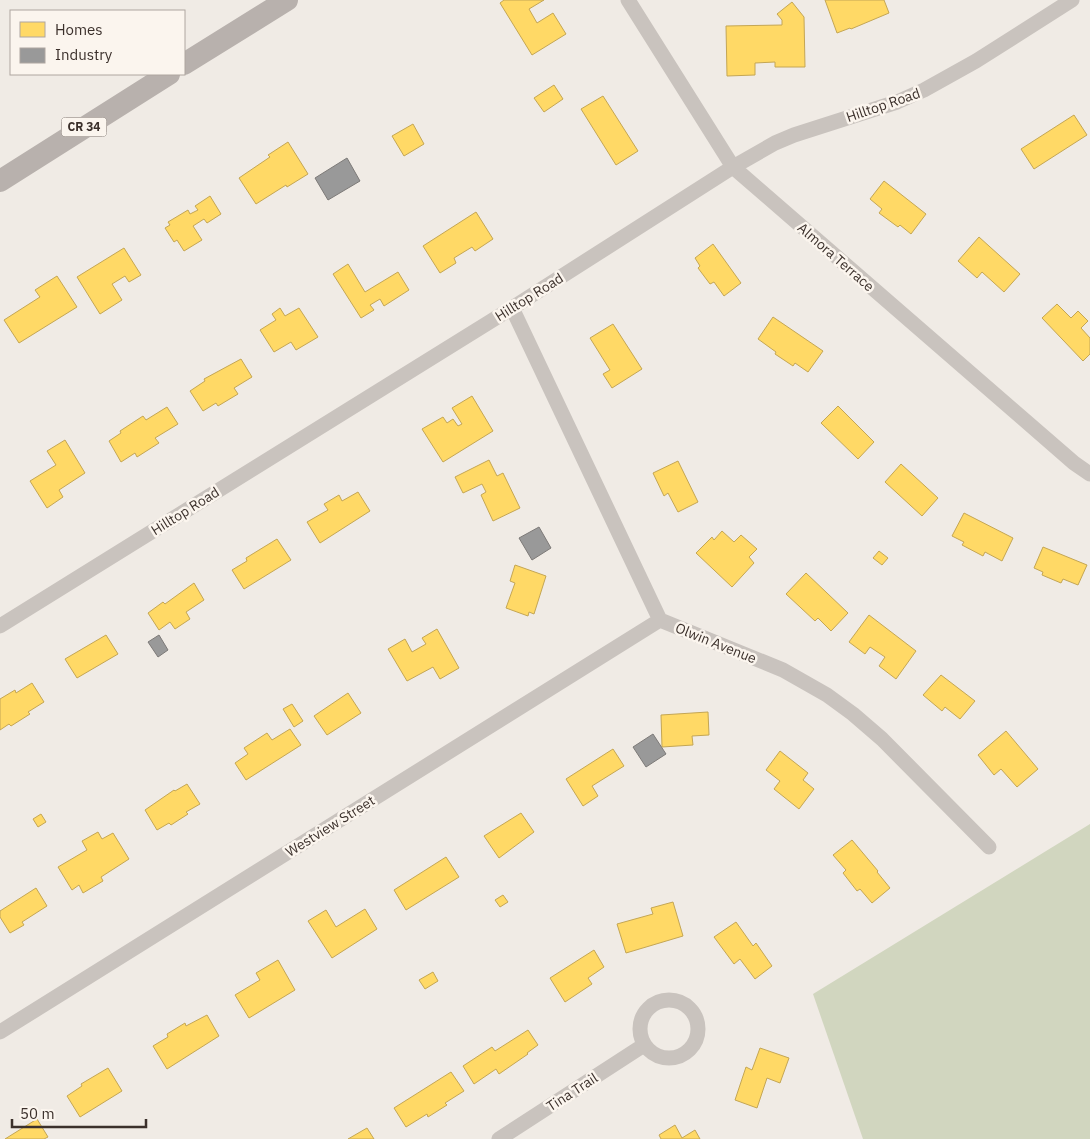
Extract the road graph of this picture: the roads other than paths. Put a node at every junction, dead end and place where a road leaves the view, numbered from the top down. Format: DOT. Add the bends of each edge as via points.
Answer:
graph roads {
  1 [pos="286,0"];
  2 [pos="628,0"];
  3 [pos="1072,0"];
  4 [pos="185,63"];
  5 [pos="166,75"];
  6 [pos="733,167"];
  7 [pos="0,181"];
  8 [pos="512,308"];
  9 [pos="1090,474"];
  10 [pos="660,620"];
  11 [pos="0,626"];
  12 [pos="989,847"];
  13 [pos="0,1032"];
  14 [pos="644,1045"];
  15 [pos="499,1139"];
  1 -- 4 [label="main road"];
  2 -- 6 [label="street, Almora Terrace"];
  3 -- 6 [label="street, Hilltop Road" via="969,66 924,90 897,102 794,135"];
  5 -- 7 [label="main road, CR 34"];
  6 -- 8 [label="street, Hilltop Road"];
  6 -- 9 [label="street, Almora Terrace"];
  8 -- 10 [label="street, Olwin Avenue"];
  8 -- 11 [label="street, Hilltop Road"];
  10 -- 12 [label="street, Olwin Avenue" via="784,670 827,695 882,739"];
  10 -- 13 [label="street, Westview Street"];
  14 -- 15 [label="street, Tina Trail"];
}
